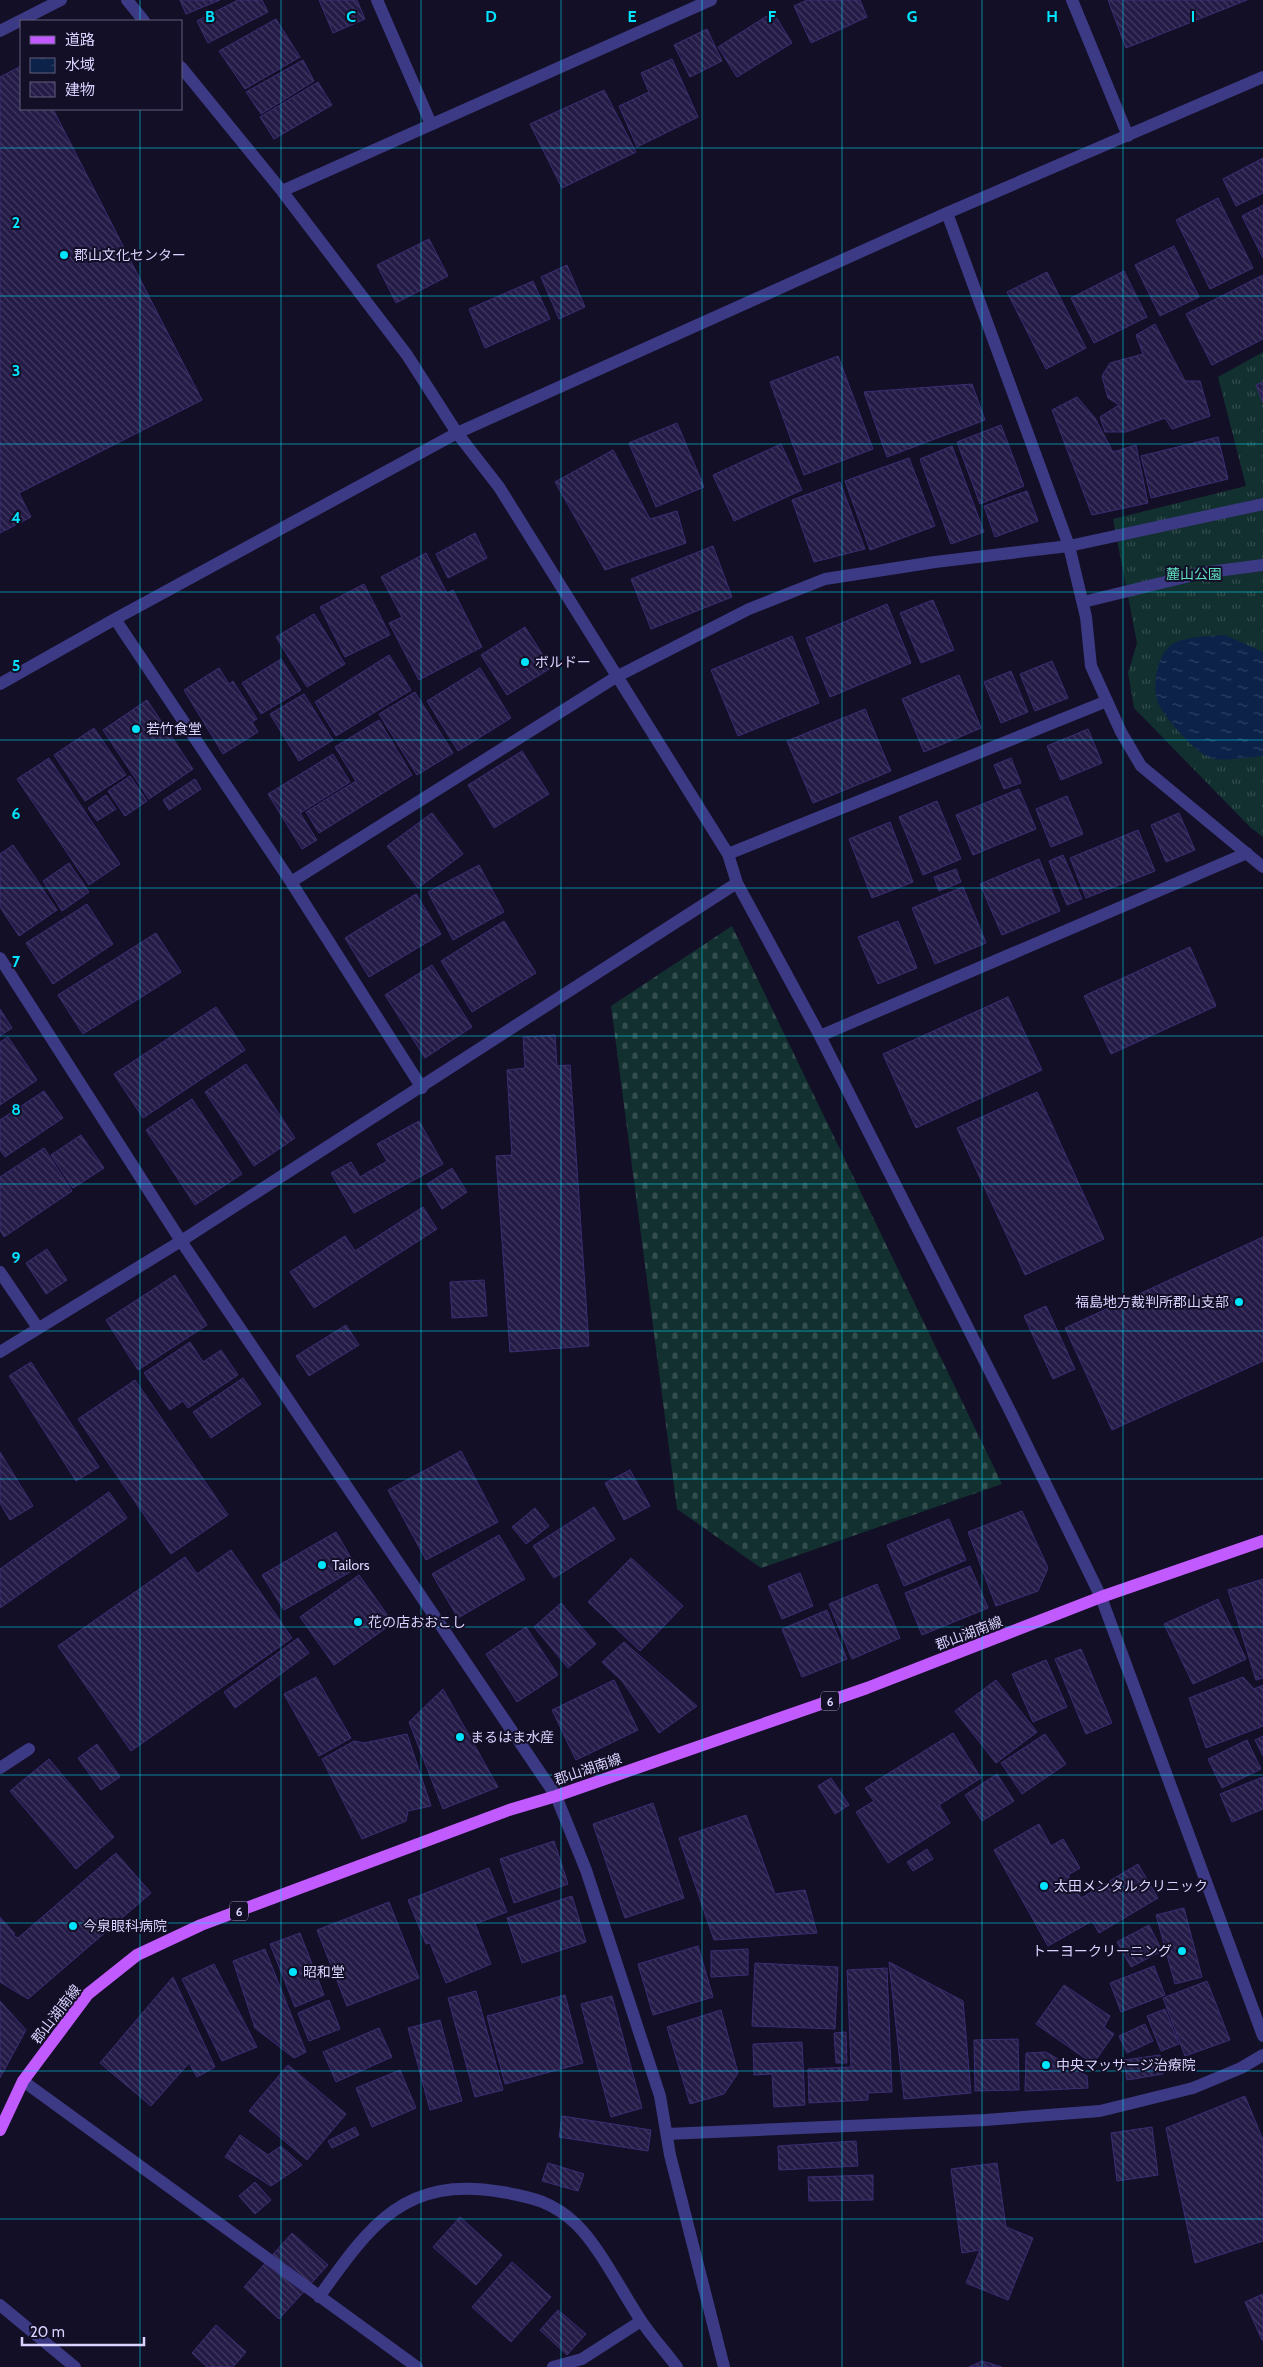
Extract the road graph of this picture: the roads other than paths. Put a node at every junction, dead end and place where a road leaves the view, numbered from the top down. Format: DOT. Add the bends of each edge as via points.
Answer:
graph roads {
  1 [pos="61,0"];
  2 [pos="126,0"];
  3 [pos="377,0"];
  4 [pos="677,0"];
  5 [pos="711,0"];
  6 [pos="1072,0"];
  7 [pos="682,12"];
  8 [pos="22,20"];
  9 [pos="143,20"];
  10 [pos="20,21"];
  11 [pos="0,31"];
  12 [pos="182,68"];
  13 [pos="1263,77"];
  14 [pos="431,124"];
  15 [pos="1128,136"];
  16 [pos="282,190"];
  17 [pos="947,213"];
  18 [pos="457,433"];
  19 [pos="1263,504"];
  20 [pos="1069,546"];
  21 [pos="1263,566"];
  22 [pos="1082,602"];
  23 [pos="115,619"];
  24 [pos="616,677"];
  25 [pos="0,684"];
  26 [pos="1107,701"];
  27 [pos="728,854"];
  28 [pos="1247,854"];
  29 [pos="1263,867"];
  30 [pos="290,882"];
  31 [pos="737,882"];
  32 [pos="0,958"];
  33 [pos="820,1036"];
  34 [pos="422,1088"];
  35 [pos="181,1241"];
  36 [pos="0,1272"];
  37 [pos="38,1328"];
  38 [pos="0,1352"];
  39 [pos="1263,1541"];
  40 [pos="1101,1597"];
  41 [pos="29,1749"];
  42 [pos="0,1768"];
  43 [pos="556,1796"];
  44 [pos="1263,2036"];
  45 [pos="1263,2055"];
  46 [pos="23,2080"];
  47 [pos="0,2130"];
  48 [pos="667,2134"];
  49 [pos="319,2297"];
  50 [pos="0,2305"];
  51 [pos="641,2321"];
  52 [pos="75,2367"];
  53 [pos="417,2367"];
  54 [pos="553,2367"];
  55 [pos="677,2367"];
  56 [pos="724,2367"];
  1 -- 8 [label="street"];
  2 -- 9 [label="street"];
  3 -- 14 [label="street"];
  4 -- 7 [label="street"];
  5 -- 7 [label="street"];
  6 -- 15 [label="street"];
  7 -- 14 [label="street"];
  10 -- 11 [label="street"];
  12 -- 16 [label="street"];
  13 -- 15 [label="street"];
  14 -- 16 [label="street"];
  15 -- 17 [label="street"];
  16 -- 18 [label="street" via="406,355"];
  17 -- 18 [label="street"];
  17 -- 20 [label="street"];
  18 -- 23 [label="street"];
  18 -- 24 [label="street" via="499,487"];
  19 -- 20 [label="street"];
  20 -- 22 [label="street"];
  20 -- 24 [label="street" via="825,579 749,609"];
  21 -- 22 [label="street" via="1202,573"];
  22 -- 26 [label="street" via="1091,666"];
  23 -- 25 [label="street"];
  23 -- 30 [label="street"];
  24 -- 27 [label="street"];
  24 -- 30 [label="street"];
  26 -- 27 [label="street"];
  26 -- 28 [label="street" via="1120,732 1141,766"];
  27 -- 31 [label="street"];
  28 -- 29 [label="street"];
  28 -- 33 [label="street"];
  30 -- 34 [label="street"];
  31 -- 33 [label="street"];
  31 -- 34 [label="street"];
  32 -- 35 [label="street"];
  33 -- 40 [label="street"];
  34 -- 35 [label="street"];
  35 -- 37 [label="street"];
  35 -- 43 [label="street"];
  36 -- 37 [label="street"];
  37 -- 38 [label="street"];
  39 -- 40 [label="main road, 郡山湖南線 / 6"];
  40 -- 43 [label="main road, 郡山湖南線 / 6" via="867,1688"];
  40 -- 44 [label="street"];
  41 -- 42 [label="street"];
  43 -- 46 [label="main road, 郡山湖南線 / 6" via="509,1810 201,1925 137,1955 88,1994"];
  43 -- 48 [label="street" via="592,1889 660,2096"];
  45 -- 48 [label="street" via="1193,2088 1100,2111 985,2120"];
  46 -- 47 [label="main road, 郡山湖南線 / 6"];
  46 -- 49 [label="street"];
  48 -- 56 [label="street"];
  49 -- 51 [label="street" via="354,2246 395,2208 434,2191 474,2187 549,2203 577,2225"];
  49 -- 53 [label="street"];
  50 -- 52 [label="street"];
  51 -- 54 [label="street" via="582,2359"];
  51 -- 55 [label="street"];
}
